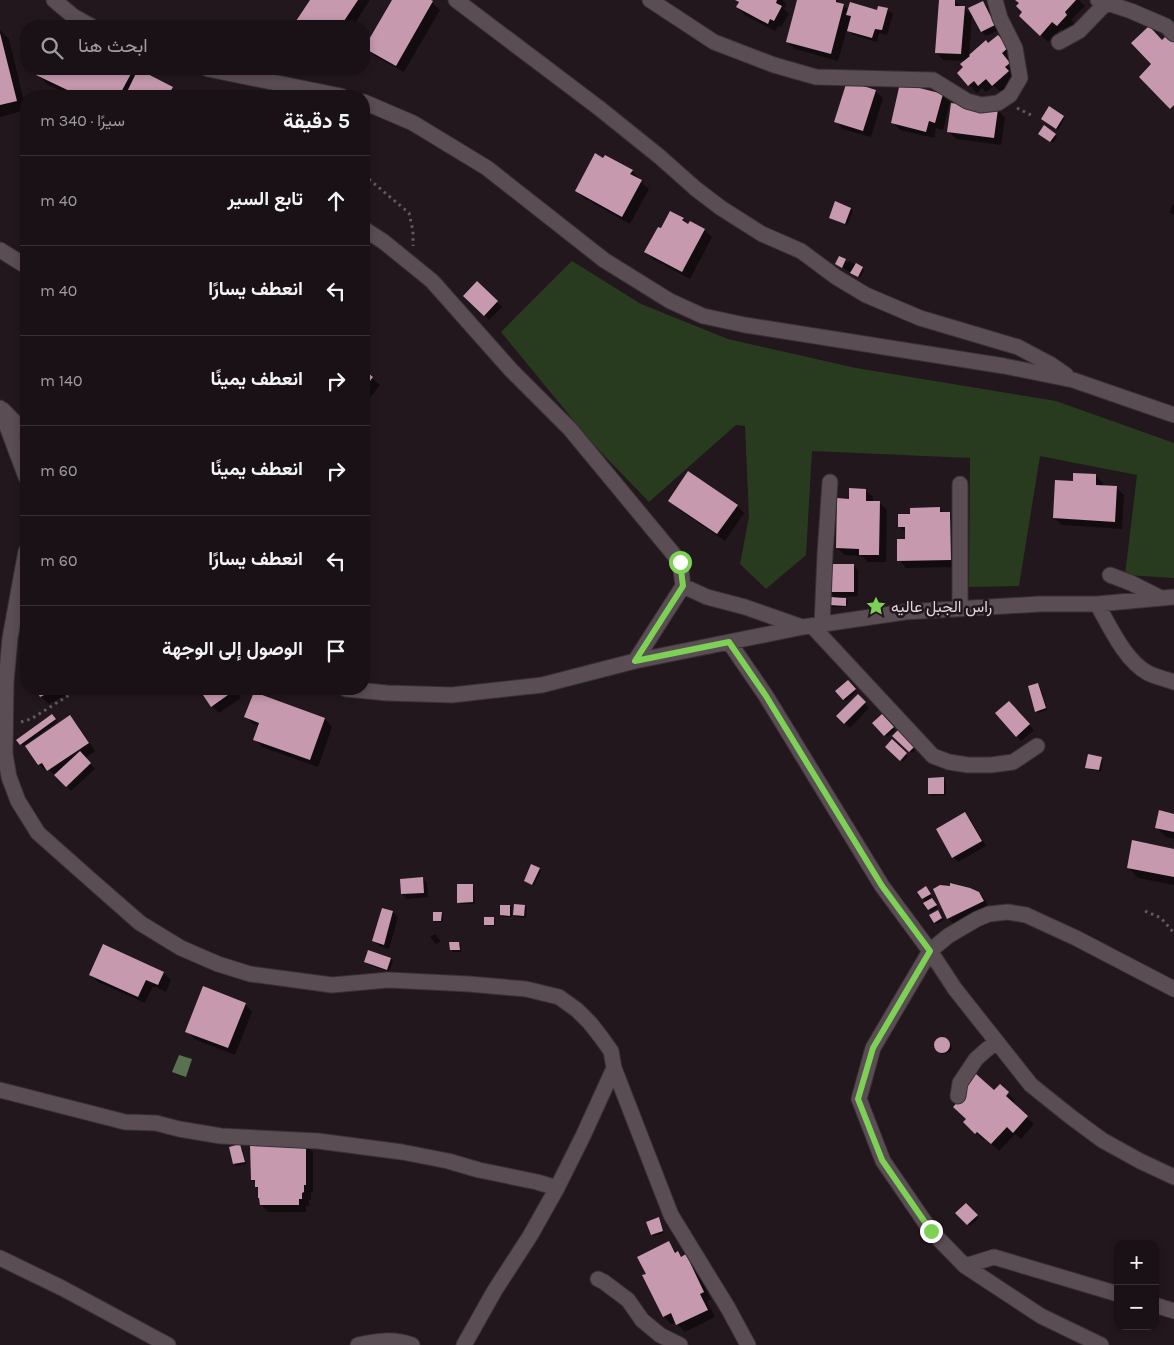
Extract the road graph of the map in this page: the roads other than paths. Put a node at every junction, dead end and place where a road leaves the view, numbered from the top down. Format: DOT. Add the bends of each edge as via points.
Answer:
graph roads {
  1 [pos="54,0"];
  2 [pos="456,0"];
  3 [pos="650,0"];
  4 [pos="995,0"];
  5 [pos="1102,1"];
  6 [pos="80,20"];
  7 [pos="1174,34"];
  8 [pos="1060,42"];
  9 [pos="238,75"];
  10 [pos="312,90"];
  11 [pos="370,105"];
  12 [pos="370,234"];
  13 [pos="0,250"];
  14 [pos="20,262"];
  15 [pos="1073,380"];
  16 [pos="0,407"];
  17 [pos="1174,415"];
  18 [pos="20,428"];
  19 [pos="20,461"];
  20 [pos="830,482"];
  21 [pos="960,484"];
  22 [pos="1110,575"];
  23 [pos="20,584"];
  24 [pos="683,586"];
  25 [pos="1168,598"];
  26 [pos="1097,604"];
  27 [pos="960,608"];
  28 [pos="813,626"];
  29 [pos="729,642"];
  30 [pos="635,661"];
  31 [pos="1174,682"];
  32 [pos="370,691"];
  33 [pos="1037,746"];
  34 [pos="930,951"];
  35 [pos="1174,989"];
  36 [pos="996,1042"];
  37 [pos="614,1068"];
  38 [pos="0,1090"];
  39 [pos="958,1096"];
  40 [pos="1174,1177"];
  41 [pos="557,1188"];
  42 [pos="0,1258"];
  43 [pos="965,1266"];
  44 [pos="598,1280"];
  45 [pos="1114,1293"];
  46 [pos="1159,1306"];
  47 [pos="1174,1311"];
  48 [pos="168,1345"];
  49 [pos="358,1345"];
  50 [pos="412,1345"];
  51 [pos="464,1345"];
  52 [pos="680,1345"];
  53 [pos="748,1345"];
  54 [pos="1101,1345"];
  1 -- 6 [label="street"];
  2 -- 15 [label="street" via="606,114 696,189 762,234 801,251 866,296 920,318 1018,347"];
  3 -- 4 [label="street" via="714,42 774,65 816,77 933,80 966,100 981,104 998,103 1010,95 1020,78 1015,48"];
  5 -- 7 [label="street" via="1166,26"];
  5 -- 8 [label="street" via="1079,31"];
  9 -- 10 [label="street"];
  11 -- 15 [label="street" via="414,123 487,168 604,260 670,301 703,316"];
  12 -- 24 [label="street" via="432,281 511,370 570,429 680,562"];
  13 -- 14 [label="street"];
  15 -- 17 [label="street"];
  16 -- 18 [label="street"];
  16 -- 19 [label="street"];
  20 -- 28 [label="street" via="825,554"];
  21 -- 27 [label="street"];
  22 -- 25 [label="street"];
  23 -- 37 [label="street" via="6,682 5,754 9,777 18,801 38,833 140,923 181,948 250,974 332,984 388,980 469,984 526,989 559,997 577,1010 601,1037 611,1052"];
  24 -- 28 [label="street" via="707,597"];
  24 -- 30 [label="street"];
  25 -- 26 [label="street"];
  26 -- 27 [label="street"];
  26 -- 31 [label="street" via="1128,656 1147,672"];
  27 -- 28 [label="street" via="906,612"];
  28 -- 29 [label="street"];
  28 -- 33 [label="street" via="933,756 968,765 991,765 1013,762"];
  29 -- 30 [label="street"];
  29 -- 34 [label="street" via="771,704 882,886"];
  30 -- 32 [label="street" via="542,685 452,695"];
  34 -- 35 [label="street" via="977,919 1008,912 1026,915 1068,934"];
  34 -- 36 [label="street"];
  34 -- 43 [label="street" via="873,1048 858,1099 882,1160 931,1231"];
  36 -- 39 [label="street" via="976,1059 960,1083"];
  36 -- 40 [label="street" via="1031,1085 1070,1117 1102,1140"];
  37 -- 41 [label="street"];
  37 -- 53 [label="street" via="671,1215"];
  38 -- 41 [label="street" via="125,1122 156,1123 221,1136 318,1141 402,1152 448,1160"];
  41 -- 51 [label="street"];
  42 -- 48 [label="street"];
  43 -- 45 [label="street" via="994,1256"];
  43 -- 54 [label="street" via="1041,1316"];
  44 -- 52 [label="street" via="628,1300 642,1320 660,1335"];
  46 -- 47 [label="street"];
  49 -- 50 [label="street" via="388,1340"];
}
